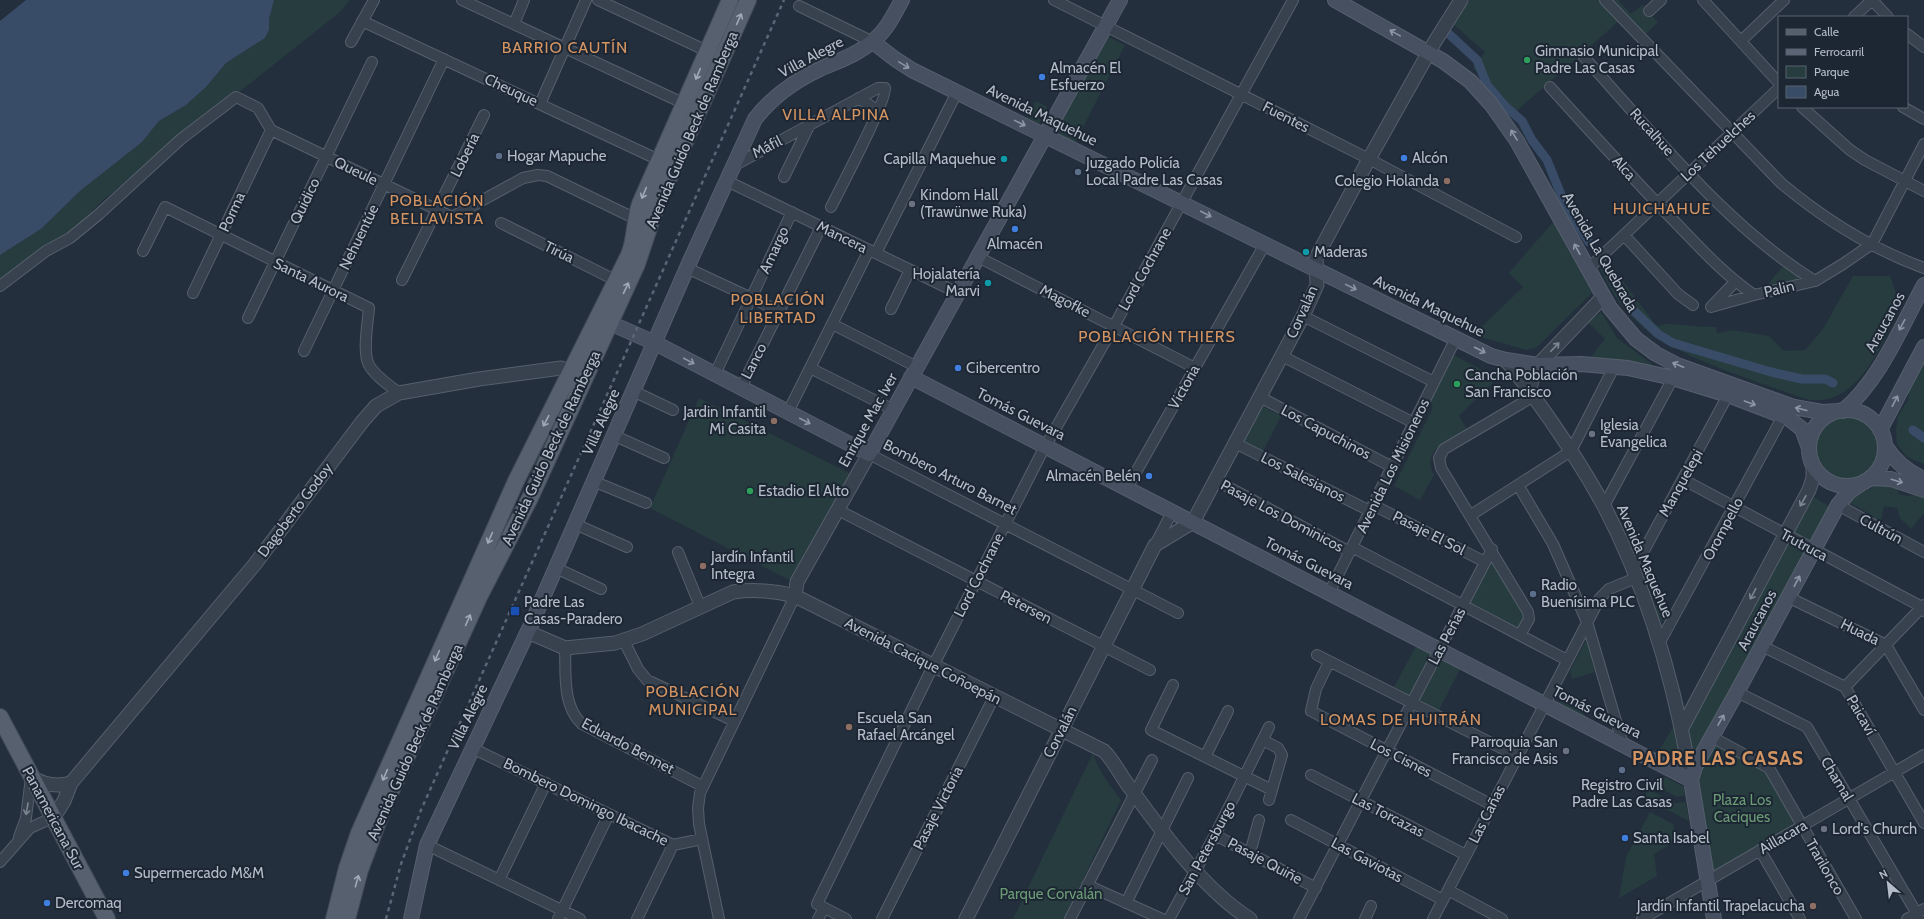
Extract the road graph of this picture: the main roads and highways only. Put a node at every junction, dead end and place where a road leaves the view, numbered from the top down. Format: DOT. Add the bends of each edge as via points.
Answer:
graph roads {
  1 [pos="730,0"];
  2 [pos="748,0"];
  3 [pos="902,0"];
  4 [pos="1120,0"];
  5 [pos="1335,0"];
  6 [pos="873,42"];
  7 [pos="1045,136"];
  8 [pos="667,163"];
  9 [pos="1924,285"];
  10 [pos="604,320"];
  11 [pos="655,343"];
  12 [pos="1924,347"];
  13 [pos="914,372"];
  14 [pos="1841,411"];
  15 [pos="1880,430"];
  16 [pos="1885,446"];
  17 [pos="1809,448"];
  18 [pos="869,454"];
  19 [pos="1924,479"];
  20 [pos="516,481"];
  21 [pos="1866,481"];
  22 [pos="535,489"];
  23 [pos="1924,490"];
  24 [pos="0,717"];
  25 [pos="1691,780"];
  26 [pos="106,919"];
  27 [pos="334,919"];
  28 [pos="347,919"];
  29 [pos="411,919"];
  30 [pos="1714,919"];
  1 -- 8 [label="main road, Avenida Guido Beck de Ramberga, one-way" via="685,104"];
  8 -- 2 [label="main road, Avenida Guido Beck de Ramberga, one-way"];
  3 -- 6 [label="main road, Villa Alegre" via="884,30"];
  4 -- 7 [label="main road, Enrique Mac Iver"];
  14 -- 5 [label="main road, Avenida La Quebrada, one-way" via="1822,412 1794,407 1666,360 1646,347 1626,329 1603,297 1517,141 1501,116 1470,81 1429,52"];
  6 -- 7 [label="main road, Avenida Maquehue, one-way" via="899,62"];
  6 -- 11 [label="main road, Villa Alegre" via="798,80 779,94 755,119"];
  7 -- 13 [label="main road, Enrique Mac Iver"];
  7 -- 17 [label="main road, Avenida Maquehue, one-way" via="1491,356 1538,365 1581,364 1614,367 1673,378 1783,416 1798,424"];
  10 -- 8 [label="main road, Avenida Guido Beck de Ramberga, one-way" via="637,264"];
  8 -- 10 [label="main road, Avenida Guido Beck de Ramberga, one-way" via="640,204 632,249 617,281"];
  9 -- 14 [label="main road, Araucanos, one-way" via="1871,380 1856,400"];
  10 -- 11 [label="main road, Bombero Arturo Barnet"];
  10 -- 20 [label="main road, Avenida Guido Beck de Ramberga, one-way" via="566,371 561,392"];
  10 -- 22 [label="main road, Avenida Guido Beck de Ramberga" via="588,370"];
  11 -- 18 [label="main road, Bombero Arturo Barnet, one-way"];
  11 -- 29 [label="main road, Villa Alegre" via="528,632 427,845"];
  15 -- 12 [label="main road, one-way"];
  13 -- 18 [label="main road, Enrique Mac Iver"];
  13 -- 25 [label="main road, Tomás Guevara" via="1045,446"];
  14 -- 15 [label="main road" via="1852,410 1864,414 1874,421"];
  14 -- 17 [label="main road" via="1828,416 1818,424 1812,434"];
  15 -- 16 [label="main road"];
  16 -- 19 [label="main road" via="1904,468"];
  16 -- 21 [label="main road" via="1883,461"];
  17 -- 21 [label="main road" via="1813,465 1824,478 1835,484 1848,486"];
  20 -- 22 [label="main road"];
  20 -- 27 [label="main road, Avenida Guido Beck de Ramberga, one-way" via="359,833"];
  21 -- 23 [label="main road, one-way" via="1891,480"];
  25 -- 21 [label="main road, Araucanos, one-way" via="1694,767 1838,506 1849,492"];
  28 -- 22 [label="main road, Avenida Guido Beck de Ramberga, one-way" via="360,870 382,811 479,597"];
  24 -- 26 [label="main road, Panamericana Sur"];
  25 -- 30 [label="main road, Avenida Maquehue"];
}
